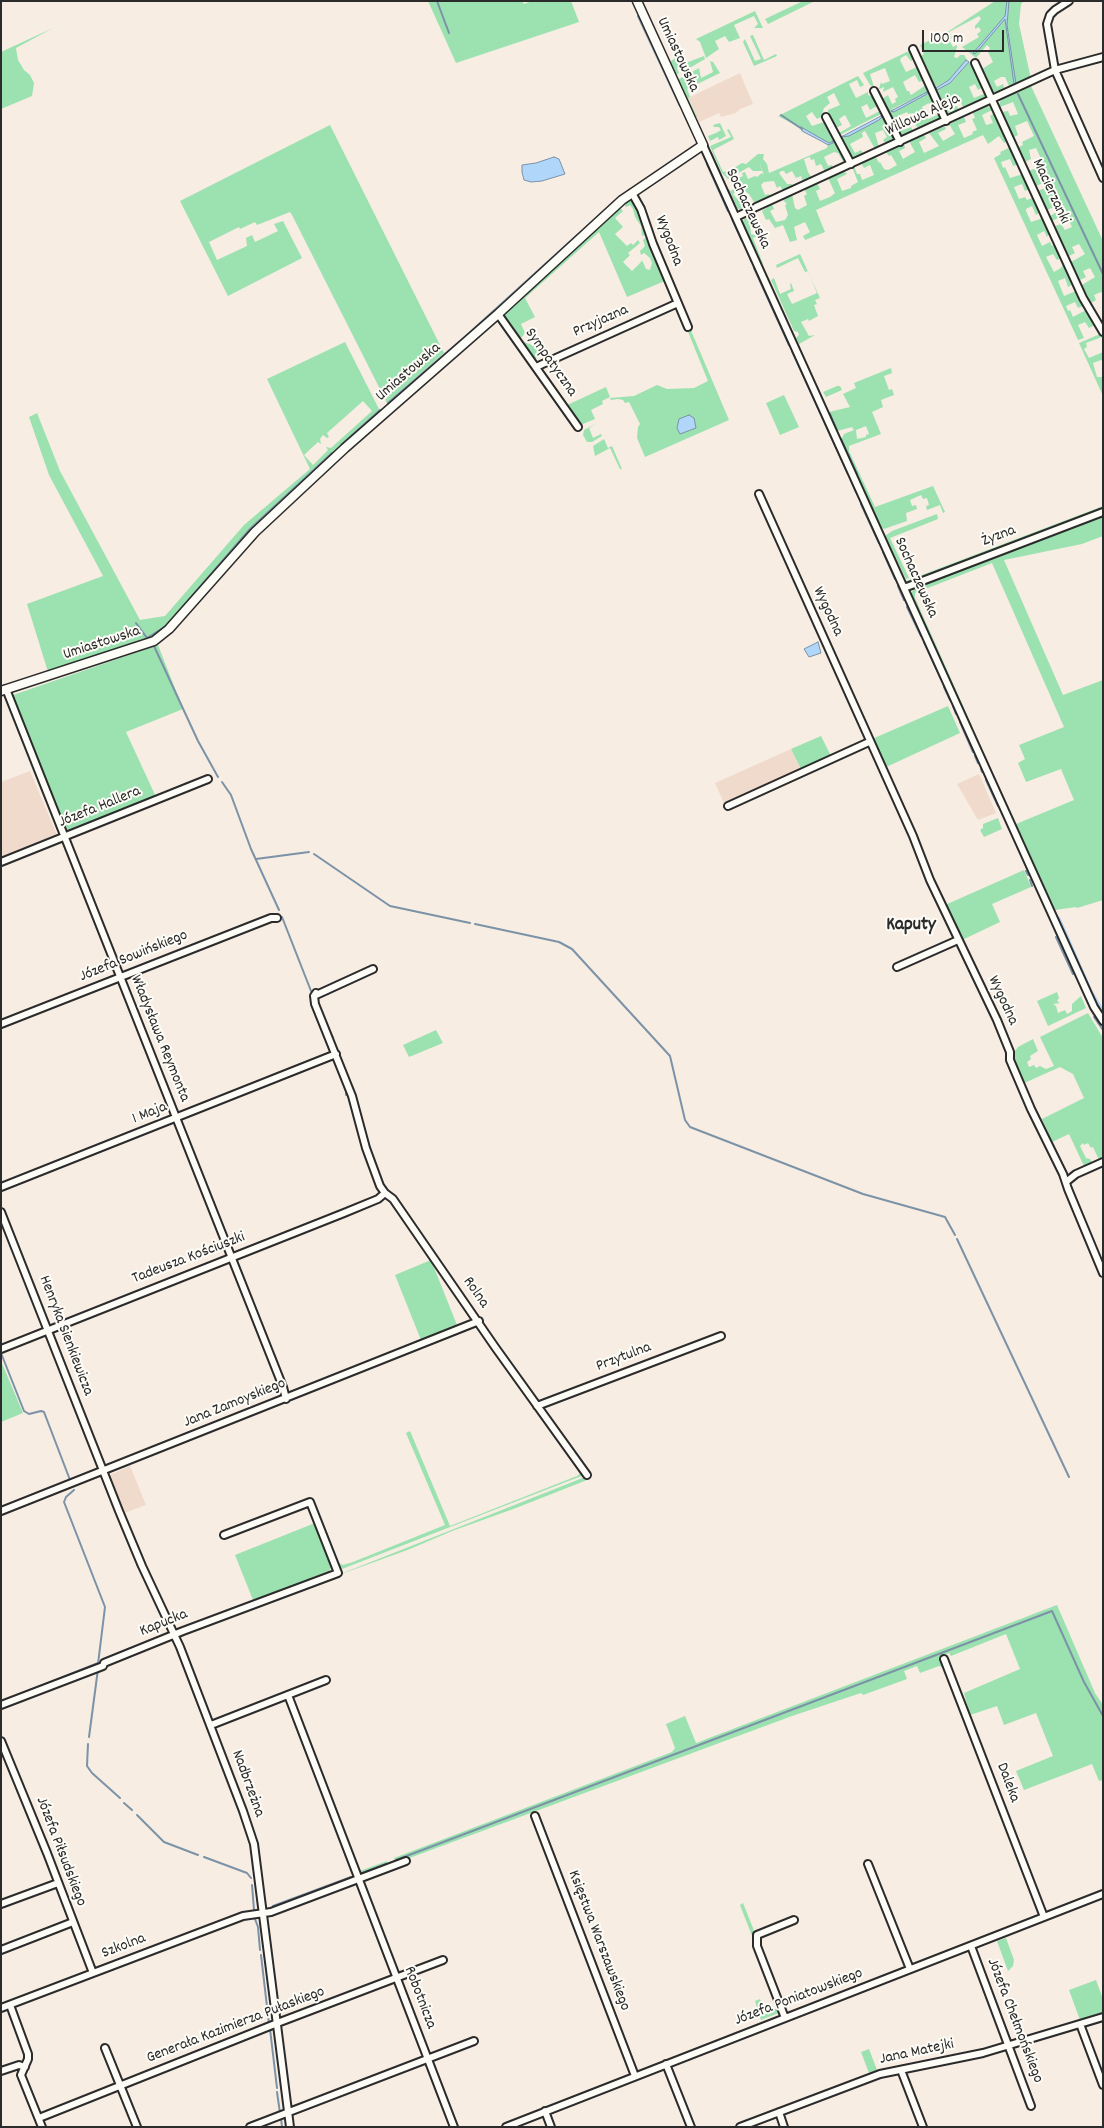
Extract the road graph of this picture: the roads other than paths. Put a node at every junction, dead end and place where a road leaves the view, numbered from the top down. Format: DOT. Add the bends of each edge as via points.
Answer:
graph roads {
  1 [pos="637,1"];
  2 [pos="1069,1"];
  3 [pos="913,49"];
  4 [pos="1103,57"];
  5 [pos="976,63"];
  6 [pos="1054,70"];
  7 [pos="874,91"];
  8 [pos="992,100"];
  9 [pos="826,117"];
  10 [pos="946,121"];
  11 [pos="900,142"];
  12 [pos="703,145"];
  13 [pos="851,164"];
  14 [pos="1103,178"];
  15 [pos="632,193"];
  16 [pos="736,217"];
  17 [pos="678,303"];
  18 [pos="498,314"];
  19 [pos="688,327"];
  20 [pos="1103,332"];
  21 [pos="536,366"];
  22 [pos="578,427"];
  23 [pos="759,494"];
  24 [pos="1103,512"];
  25 [pos="904,588"];
  26 [pos="4,690"];
  27 [pos="869,742"];
  28 [pos="208,779"];
  29 [pos="728,806"];
  30 [pos="66,837"];
  31 [pos="1,862"];
  32 [pos="277,918"];
  33 [pos="958,940"];
  34 [pos="897,967"];
  35 [pos="373,969"];
  36 [pos="120,977"];
  37 [pos="1103,1021"];
  38 [pos="1,1024"];
  39 [pos="336,1054"];
  40 [pos="176,1118"];
  41 [pos="1103,1162"];
  42 [pos="1066,1182"];
  43 [pos="1,1187"];
  44 [pos="385,1193"];
  45 [pos="1,1212"];
  46 [pos="231,1257"];
  47 [pos="1103,1273"];
  48 [pos="479,1322"];
  49 [pos="48,1330"];
  50 [pos="720,1336"];
  51 [pos="1,1349"];
  52 [pos="286,1399"];
  53 [pos="537,1406"];
  54 [pos="103,1472"];
  55 [pos="587,1475"];
  56 [pos="1,1511"];
  57 [pos="224,1535"];
  58 [pos="175,1634"];
  59 [pos="944,1659"];
  60 [pos="326,1680"];
  61 [pos="288,1695"];
  62 [pos="1,1705"];
  63 [pos="211,1725"];
  64 [pos="1,1741"];
  65 [pos="535,1816"];
  66 [pos="406,1861"];
  67 [pos="868,1864"];
  68 [pos="360,1879"];
  69 [pos="58,1882"];
  70 [pos="1103,1894"];
  71 [pos="1,1904"];
  72 [pos="262,1914"];
  73 [pos="1044,1917"];
  74 [pos="794,1920"];
  75 [pos="73,1922"];
  76 [pos="971,1946"];
  77 [pos="1,1950"];
  78 [pos="443,1960"];
  79 [pos="910,1969"];
  80 [pos="93,1973"];
  81 [pos="396,1978"];
  82 [pos="10,2005"];
  83 [pos="1,2008"];
  84 [pos="1103,2017"];
  85 [pos="785,2018"];
  86 [pos="276,2024"];
  87 [pos="1080,2024"];
  88 [pos="474,2041"];
  89 [pos="1009,2046"];
  90 [pos="105,2048"];
  91 [pos="428,2059"];
  92 [pos="666,2064"];
  93 [pos="25,2067"];
  94 [pos="901,2070"];
  95 [pos="1,2071"];
  96 [pos="635,2076"];
  97 [pos="120,2085"];
  98 [pos="1103,2085"];
  99 [pos="1031,2106"];
  100 [pos="545,2111"];
  101 [pos="288,2112"];
  102 [pos="779,2112"];
  103 [pos="38,2118"];
  104 [pos="42,2127"];
  105 [pos="136,2127"];
  106 [pos="250,2127"];
  107 [pos="290,2127"];
  108 [pos="454,2127"];
  109 [pos="506,2127"];
  110 [pos="551,2127"];
  111 [pos="691,2127"];
  112 [pos="740,2127"];
  113 [pos="784,2127"];
  114 [pos="922,2127"];
  1 -- 12 [label="main road, Umiastowska"];
  2 -- 6 [label="street" via="1050,15 1047,24"];
  3 -- 10 [label="street"];
  4 -- 6 [label="street, Willowa Aleja"];
  5 -- 8 [label="street, Macierzanki"];
  6 -- 8 [label="street, Willowa Aleja"];
  6 -- 14 [label="street"];
  7 -- 11 [label="street"];
  8 -- 10 [label="street, Willowa Aleja"];
  8 -- 20 [label="street, Macierzanki" via="1083,298"];
  9 -- 13 [label="street"];
  10 -- 11 [label="street, Willowa Aleja"];
  11 -- 13 [label="street, Willowa Aleja"];
  12 -- 15 [label="main road, Umiastowska"];
  12 -- 16 [label="street, Sochaczewska"];
  13 -- 16 [label="street, Willowa Aleja"];
  15 -- 17 [label="street, Wygodna" via="641,208"];
  15 -- 18 [label="main road, Umiastowska"];
  16 -- 25 [label="street, Sochaczewska"];
  17 -- 19 [label="street, Wygodna"];
  17 -- 21 [label="street, Przyjazna"];
  18 -- 21 [label="street, Sympatyczna"];
  18 -- 26 [label="main road, Umiastowska" via="255,532 169,629 154,641"];
  21 -- 22 [label="street, Sympatyczna"];
  23 -- 27 [label="street, Wygodna"];
  24 -- 25 [label="street, Żyzna"];
  25 -- 37 [label="street, Sochaczewska"];
  26 -- 30 [label="street, Władysława Reymonta"];
  27 -- 29 [label="street"];
  27 -- 33 [label="street, Wygodna"];
  28 -- 30 [label="street, Józefa Hallera"];
  30 -- 31 [label="street, Józefa Hallera"];
  30 -- 36 [label="street, Władysława Reymonta"];
  32 -- 36 [label="street, Józefa Sowińskiego"];
  33 -- 34 [label="street"];
  33 -- 42 [label="street, Wygodna" via="997,1020 1010,1060"];
  35 -- 39 [label="street, Rolna" via="315,994 315,1004"];
  36 -- 38 [label="street, Józefa Sowińskiego"];
  36 -- 40 [label="street, Władysława Reymonta"];
  39 -- 40 [label="street, 1 Maja"];
  39 -- 44 [label="street, Rolna"];
  40 -- 43 [label="street, 1 Maja"];
  40 -- 46 [label="street, Władysława Reymonta"];
  41 -- 42 [label="street"];
  42 -- 47 [label="street, Wygodna"];
  44 -- 46 [label="street, Tadeusza Kościuszki"];
  44 -- 48 [label="street, Rolna" via="393,1199"];
  45 -- 49 [label="street, Henryka Sienkiewicza"];
  46 -- 49 [label="street, Tadeusza Kościuszki"];
  46 -- 52 [label="street, Władysława Reymonta"];
  48 -- 52 [label="street, Jana Zamoyskiego"];
  48 -- 53 [label="street, Rolna"];
  49 -- 51 [label="street, Tadeusza Kościuszki"];
  49 -- 54 [label="street, Henryka Sienkiewicza"];
  50 -- 53 [label="street, Przytulna"];
  52 -- 54 [label="street, Jana Zamoyskiego"];
  53 -- 55 [label="street, Rolna"];
  54 -- 56 [label="street, Jana Zamoyskiego"];
  54 -- 58 [label="street, Nadbrzeżna" via="142,1566"];
  57 -- 58 [label="street, Kapucka" via="310,1502 338,1573"];
  58 -- 62 [label="street, Kapucka"];
  58 -- 63 [label="street, Nadbrzeżna"];
  59 -- 73 [label="street, Daleka"];
  60 -- 61 [label="street"];
  61 -- 63 [label="street"];
  61 -- 68 [label="street, Robotnicza"];
  63 -- 72 [label="street, Nadbrzeżna" via="254,1844"];
  64 -- 69 [label="street, Józefa Piłsudskiego"];
  65 -- 96 [label="street, Księstwa Warszawskiego"];
  66 -- 68 [label="street, Szkolna"];
  67 -- 79 [label="street"];
  68 -- 72 [label="street, Szkolna"];
  68 -- 81 [label="street, Robotnicza"];
  69 -- 71 [label="street"];
  69 -- 75 [label="street, Józefa Piłsudskiego"];
  70 -- 73 [label="street, Józefa Poniatowskiego"];
  72 -- 80 [label="street, Szkolna" via="243,1916"];
  72 -- 86 [label="street, Nadbrzeżna"];
  73 -- 76 [label="street, Józefa Poniatowskiego"];
  74 -- 85 [label="street" via="757,1935 758,1946"];
  75 -- 77 [label="street"];
  75 -- 80 [label="street, Józefa Piłsudskiego"];
  76 -- 79 [label="street, Józefa Poniatowskiego"];
  76 -- 89 [label="street, Józefa Chełmońskiego"];
  78 -- 81 [label="street, Generała Kazimierza Pułaskiego"];
  79 -- 85 [label="street, Józefa Poniatowskiego"];
  80 -- 82 [label="street, Szkolna"];
  81 -- 86 [label="street, Generała Kazimierza Pułaskiego"];
  81 -- 91 [label="street, Robotnicza"];
  82 -- 83 [label="street, Szkolna"];
  82 -- 93 [label="street" via="28,2054"];
  84 -- 87 [label="street, Jana Matejki"];
  85 -- 92 [label="street, Józefa Poniatowskiego"];
  86 -- 97 [label="street, Generała Kazimierza Pułaskiego"];
  86 -- 101 [label="street, Nadbrzeżna"];
  87 -- 89 [label="street, Jana Matejki"];
  87 -- 98 [label="street"];
  88 -- 91 [label="street"];
  89 -- 94 [label="street, Jana Matejki"];
  89 -- 99 [label="street, Józefa Chełmońskiego"];
  90 -- 97 [label="street"];
  91 -- 101 [label="street"];
  91 -- 108 [label="street, Robotnicza"];
  92 -- 96 [label="street, Józefa Poniatowskiego"];
  92 -- 111 [label="street"];
  93 -- 95 [label="street" via="19,2065"];
  93 -- 103 [label="street" via="22,2075"];
  94 -- 102 [label="street, Jana Matejki" via="880,2074"];
  94 -- 114 [label="street"];
  96 -- 100 [label="street, Józefa Poniatowskiego"];
  97 -- 103 [label="street, Generała Kazimierza Pułaskiego"];
  97 -- 105 [label="street"];
  100 -- 109 [label="street, Józefa Poniatowskiego"];
  100 -- 110 [label="street"];
  101 -- 106 [label="street"];
  101 -- 107 [label="street, Nadbrzeżna"];
  102 -- 112 [label="street, Jana Matejki"];
  102 -- 113 [label="street"];
  103 -- 104 [label="street"];
}
